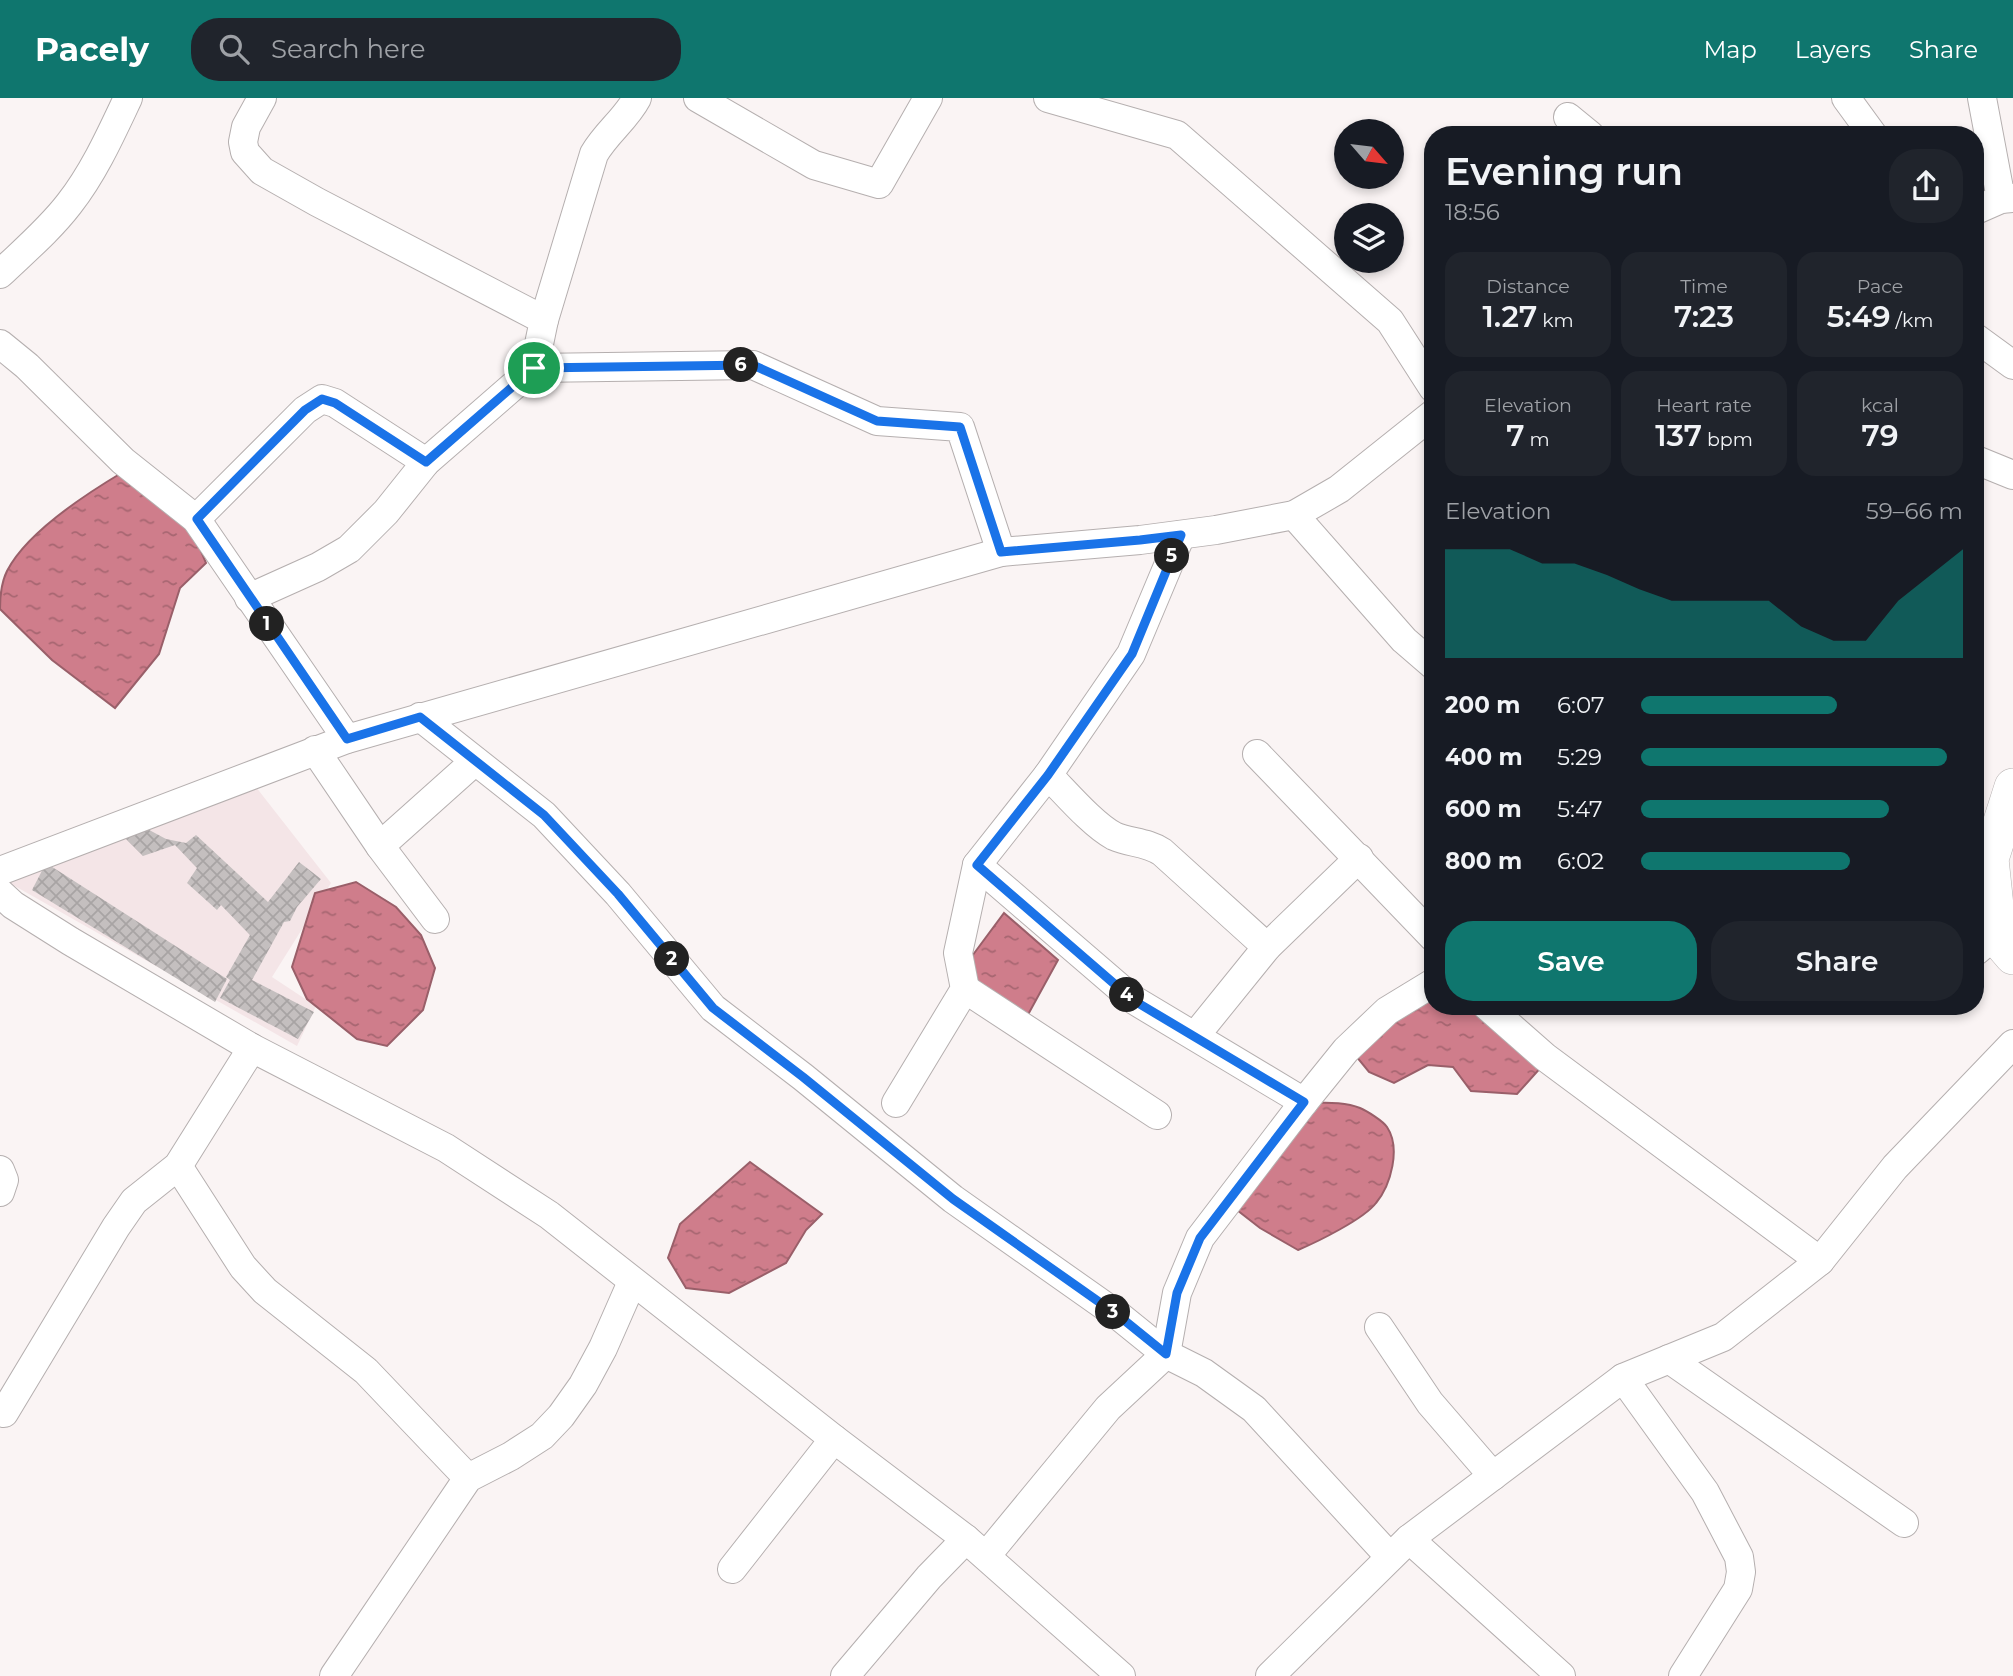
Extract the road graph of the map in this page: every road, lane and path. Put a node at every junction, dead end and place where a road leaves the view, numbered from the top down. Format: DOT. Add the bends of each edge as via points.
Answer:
graph roads {
  1 [pos="128,98"];
  2 [pos="262,98"];
  3 [pos="637,98"];
  4 [pos="698,98"];
  5 [pos="928,98"];
  6 [pos="1048,98"];
  7 [pos="1846,98"];
  8 [pos="1982,98"];
  9 [pos="1568,117"];
  10 [pos="1579,126"];
  11 [pos="1866,126"];
  12 [pos="1997,203"];
  13 [pos="0,274"];
  14 [pos="544,320"];
  15 [pos="0,344"];
  16 [pos="1984,344"];
  17 [pos="2013,365"];
  18 [pos="534,368"];
  19 [pos="1424,374"];
  20 [pos="1424,421"];
  21 [pos="426,462"];
  22 [pos="1984,463"];
  23 [pos="2013,475"];
  24 [pos="1294,515"];
  25 [pos="197,519"];
  26 [pos="1181,535"];
  27 [pos="1001,552"];
  28 [pos="249,598"];
  29 [pos="1424,657"];
  30 [pos="420,717"];
  31 [pos="347,739"];
  32 [pos="315,750"];
  33 [pos="1257,754"];
  34 [pos="475,761"];
  35 [pos="1048,775"];
  36 [pos="2013,787"];
  37 [pos="380,846"];
  38 [pos="1359,858"];
  39 [pos="977,865"];
  40 [pos="1,873"];
  41 [pos="435,919"];
  42 [pos="1424,927"];
  43 [pos="1267,947"];
  44 [pos="1995,947"];
  45 [pos="965,989"];
  46 [pos="1424,989"];
  47 [pos="1497,1015"];
  48 [pos="1195,1036"];
  49 [pos="2013,1044"];
  50 [pos="252,1048"];
  51 [pos="1304,1102"];
  52 [pos="896,1103"];
  53 [pos="1157,1115"];
  54 [pos="178,1166"];
  55 [pos="0,1170"];
  56 [pos="0,1192"];
  57 [pos="1820,1261"];
  58 [pos="632,1282"];
  59 [pos="1379,1327"];
  60 [pos="1166,1354"];
  61 [pos="1669,1359"];
  62 [pos="1623,1378"];
  63 [pos="4,1413"];
  64 [pos="834,1439"];
  65 [pos="1493,1476"];
  66 [pos="468,1478"];
  67 [pos="1904,1523"];
  68 [pos="976,1547"];
  69 [pos="1399,1548"];
  70 [pos="732,1569"];
  71 [pos="334,1676"];
  72 [pos="845,1676"];
  73 [pos="1121,1676"];
  74 [pos="1270,1676"];
  75 [pos="1561,1676"];
  76 [pos="1683,1676"];
  1 -- 13 [label="street" via="70,203"];
  2 -- 14 [label="street" via="243,142 245,152 262,171"];
  3 -- 14 [label="street" via="594,154"];
  4 -- 5 [label="street" via="814,165 879,184"];
  6 -- 19 [label="street" via="1177,135 1390,321"];
  7 -- 11 [label="street"];
  8 -- 12 [label="street"];
  9 -- 10 [label="street"];
  14 -- 18 [label="street"];
  15 -- 25 [label="street" via="133,470"];
  16 -- 17 [label="street"];
  18 -- 21 [label="street"];
  18 -- 27 [label="street" via="753,365 877,421 960,427"];
  20 -- 24 [label="street" via="1339,489"];
  21 -- 25 [label="street" via="322,399 305,410"];
  21 -- 28 [label="street" via="349,549"];
  22 -- 23 [label="street"];
  24 -- 26 [label="street"];
  24 -- 29 [label="street"];
  25 -- 28 [label="street"];
  26 -- 27 [label="street"];
  26 -- 35 [label="street" via="1132,654"];
  27 -- 30 [label="street"];
  28 -- 31 [label="street"];
  30 -- 31 [label="street"];
  30 -- 34 [label="street"];
  31 -- 32 [label="street"];
  32 -- 37 [label="street"];
  32 -- 40 [label="street"];
  33 -- 38 [label="street"];
  34 -- 37 [label="street"];
  34 -- 60 [label="street" via="544,815 618,894 713,1008 953,1199"];
  35 -- 39 [label="street"];
  35 -- 43 [label="street" via="1105,831 1162,852"];
  36 -- 44 [label="main road" via="1990,859"];
  37 -- 41 [label="street"];
  38 -- 42 [label="street"];
  38 -- 43 [label="street"];
  39 -- 45 [label="street" via="958,953"];
  39 -- 48 [label="street" via="1133,1000"];
  40 -- 50 [label="street" via="13,905"];
  43 -- 48 [label="street"];
  45 -- 52 [label="street"];
  45 -- 53 [label="street"];
  46 -- 51 [label="street" via="1387,1012 1346,1050"];
  47 -- 57 [label="street" via="1545,1057"];
  48 -- 51 [label="street"];
  49 -- 57 [label="street" via="1895,1167"];
  50 -- 54 [label="street"];
  50 -- 58 [label="street" via="446,1148 549,1215"];
  51 -- 60 [label="street" via="1200,1238 1177,1293"];
  54 -- 63 [label="street" via="134,1201"];
  54 -- 66 [label="street" via="243,1267 265,1291 366,1371"];
  55 -- 56 [label="street" via="4,1180"];
  57 -- 61 [label="street" via="1723,1336"];
  58 -- 64 [label="street"];
  58 -- 66 [label="street" via="603,1349 561,1416 542,1436"];
  59 -- 65 [label="street" via="1430,1402"];
  60 -- 68 [label="street"];
  60 -- 69 [label="street" via="1205,1373 1254,1409"];
  61 -- 62 [label="street"];
  61 -- 67 [label="street"];
  62 -- 65 [label="street"];
  62 -- 76 [label="street" via="1704,1492 1739,1557 1738,1588"];
  64 -- 68 [label="street"];
  64 -- 70 [label="street"];
  65 -- 69 [label="street"];
  66 -- 71 [label="street"];
  68 -- 72 [label="street" via="929,1577"];
  68 -- 73 [label="street"];
  69 -- 74 [label="street"];
  69 -- 75 [label="street"];
}
